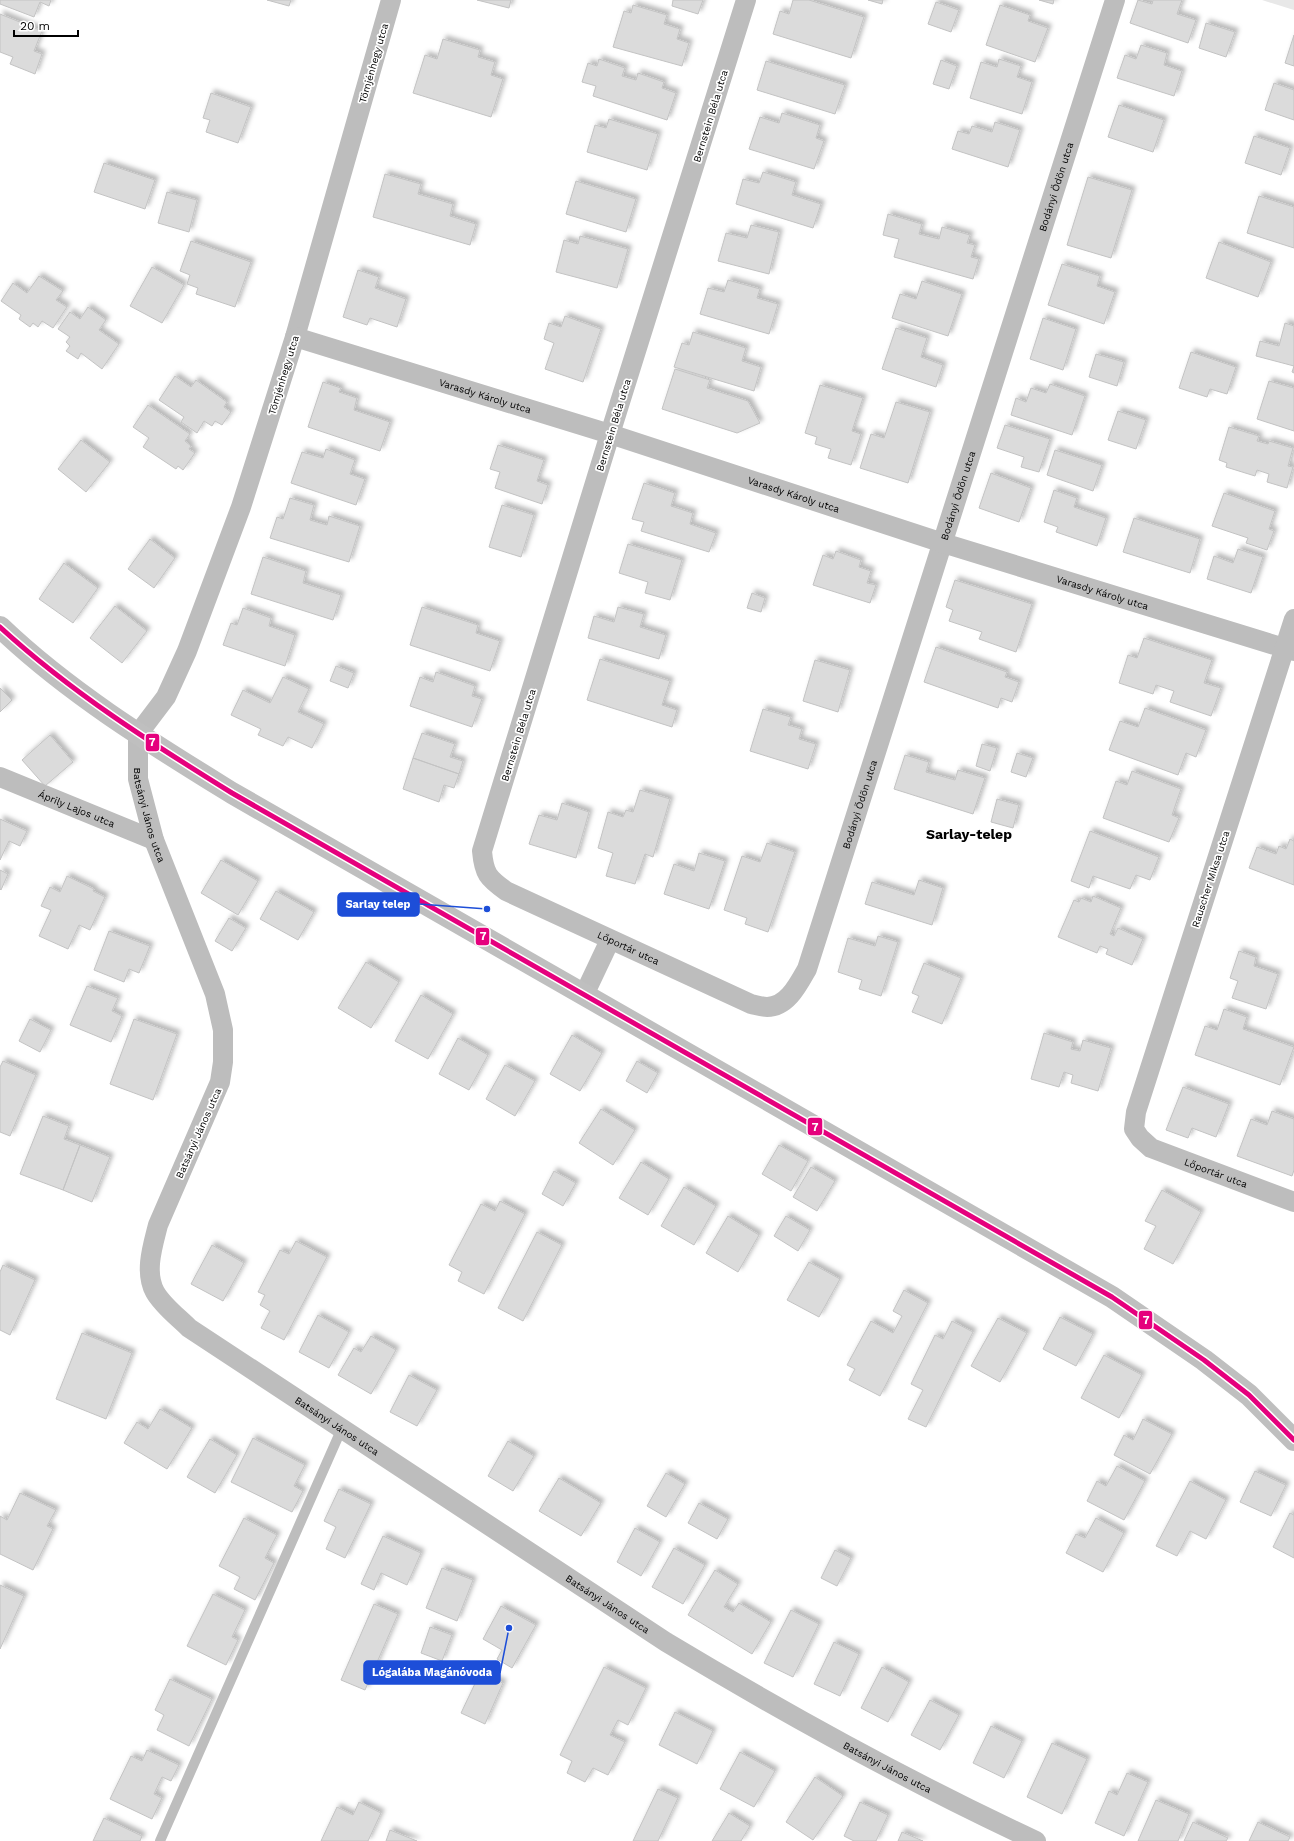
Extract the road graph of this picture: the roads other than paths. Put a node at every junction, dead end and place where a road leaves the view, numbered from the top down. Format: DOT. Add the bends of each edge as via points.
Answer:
graph roads {
  1 [pos="391,0"];
  2 [pos="746,0"];
  3 [pos="1115,0"];
  4 [pos="294,337"];
  5 [pos="610,434"];
  6 [pos="942,543"];
  7 [pos="1294,619"];
  8 [pos="0,627"];
  9 [pos="1289,649"];
  10 [pos="138,734"];
  11 [pos="0,777"];
  12 [pos="154,840"];
  13 [pos="482,851"];
  14 [pos="610,940"];
  15 [pos="795,990"];
  16 [pos="584,995"];
  17 [pos="1140,1138"];
  18 [pos="1294,1202"];
  19 [pos="342,1428"];
  20 [pos="1294,1440"];
  21 [pos="160,1841"];
  22 [pos="1036,1841"];
  1 -- 4 [label="street, Tömjénhegy utca"];
  2 -- 5 [label="street, Bernstein Béla utca"];
  3 -- 6 [label="street, Bodányi Ödön utca"];
  4 -- 5 [label="street, Varasdy Károly utca"];
  4 -- 10 [label="street, Tömjénhegy utca" via="241,507 187,651 166,697"];
  5 -- 6 [label="street, Varasdy Károly utca"];
  5 -- 13 [label="street, Bernstein Béla utca"];
  6 -- 9 [label="street, Varasdy Károly utca"];
  6 -- 15 [label="street, Bodányi Ödön utca" via="807,970"];
  7 -- 9 [label="street, Rauscher Miksa utca"];
  8 -- 10 [label="street" via="90,701"];
  9 -- 17 [label="street, Rauscher Miksa utca" via="1136,1112 1134,1129"];
  10 -- 12 [label="street, Batsányi János utca" via="138,779"];
  10 -- 16 [label="street" via="232,792"];
  11 -- 12 [label="street, Áprily Lajos utca"];
  12 -- 19 [label="street, Batsányi János utca" via="215,994 223,1030 220,1082 158,1225 150,1272 155,1292 189,1328"];
  13 -- 14 [label="street, Lőportár utca" via="484,868 493,882 506,891"];
  14 -- 15 [label="street, Lőportár utca" via="751,1004 768,1007 782,1003"];
  14 -- 16 [label="street"];
  16 -- 20 [label="street" via="1112,1297 1204,1360 1249,1395"];
  17 -- 18 [label="street, Lőportár utca" via="1151,1148 1168,1156"];
  19 -- 21 [label="lane"];
  19 -- 22 [label="street, Batsányi János utca" via="666,1642 879,1763"];
}
